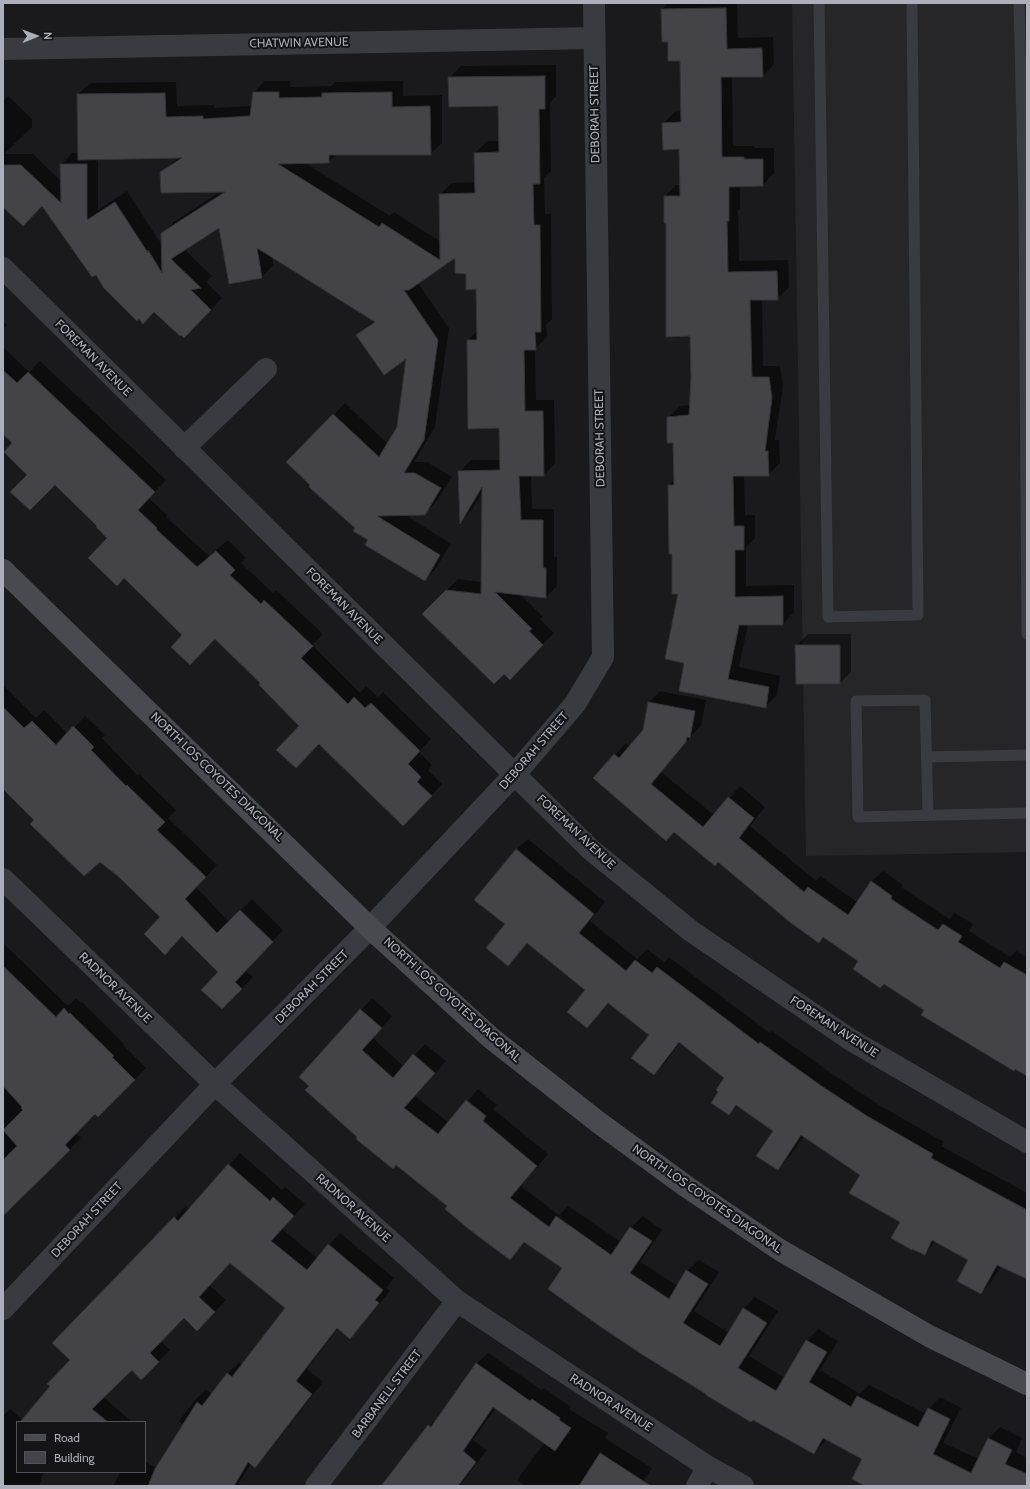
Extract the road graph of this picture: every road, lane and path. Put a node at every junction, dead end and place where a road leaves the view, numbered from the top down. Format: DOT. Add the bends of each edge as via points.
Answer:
graph roads {
  1 [pos="594,3"];
  2 [pos="819,3"];
  3 [pos="912,3"];
  4 [pos="1019,3"];
  5 [pos="594,38"];
  6 [pos="3,49"];
  7 [pos="1026,208"];
  8 [pos="3,268"];
  9 [pos="266,369"];
  10 [pos="184,448"];
  11 [pos="3,570"];
  12 [pos="1027,634"];
  13 [pos="1027,754"];
  14 [pos="927,757"];
  15 [pos="515,774"];
  16 [pos="1027,813"];
  17 [pos="928,815"];
  18 [pos="3,879"];
  19 [pos="370,928"];
  20 [pos="215,1084"];
  21 [pos="1027,1142"];
  22 [pos="457,1301"];
  23 [pos="3,1309"];
  24 [pos="1027,1384"];
  25 [pos="708,1467"];
  26 [pos="316,1486"];
  27 [pos="697,1486"];
  28 [pos="743,1486"];
  1 -- 5 [label="street, DEBORAH STREET"];
  2 -- 3 [label="lane" via="828,617 918,615"];
  4 -- 7 [label="lane"];
  5 -- 6 [label="street, CHATWIN AVENUE"];
  5 -- 15 [label="street, DEBORAH STREET" via="602,657 575,704"];
  7 -- 12 [label="lane"];
  8 -- 10 [label="street, FOREMAN AVENUE"];
  9 -- 10 [label="street"];
  10 -- 15 [label="street, FOREMAN AVENUE"];
  11 -- 19 [label="main road, NORTH LOS COYOTES DIAGONAL"];
  13 -- 14 [label="lane"];
  14 -- 17 [label="lane"];
  14 -- 17 [label="lane" via="925,700 856,701 858,817"];
  15 -- 19 [label="street, DEBORAH STREET"];
  15 -- 21 [label="street, FOREMAN AVENUE" via="590,848 691,931 851,1040"];
  16 -- 17 [label="lane"];
  18 -- 20 [label="street, RADNOR AVENUE"];
  19 -- 20 [label="street, DEBORAH STREET"];
  19 -- 24 [label="main road, NORTH LOS COYOTES DIAGONAL" via="491,1038 598,1122 687,1187 780,1250 858,1296 929,1336"];
  20 -- 22 [label="street, RADNOR AVENUE"];
  20 -- 23 [label="street, DEBORAH STREET"];
  22 -- 25 [label="street, RADNOR AVENUE"];
  22 -- 26 [label="street, BARBANELL STREET"];
  25 -- 27 [label="street"];
  25 -- 28 [label="street, RADNOR AVENUE"];
}
